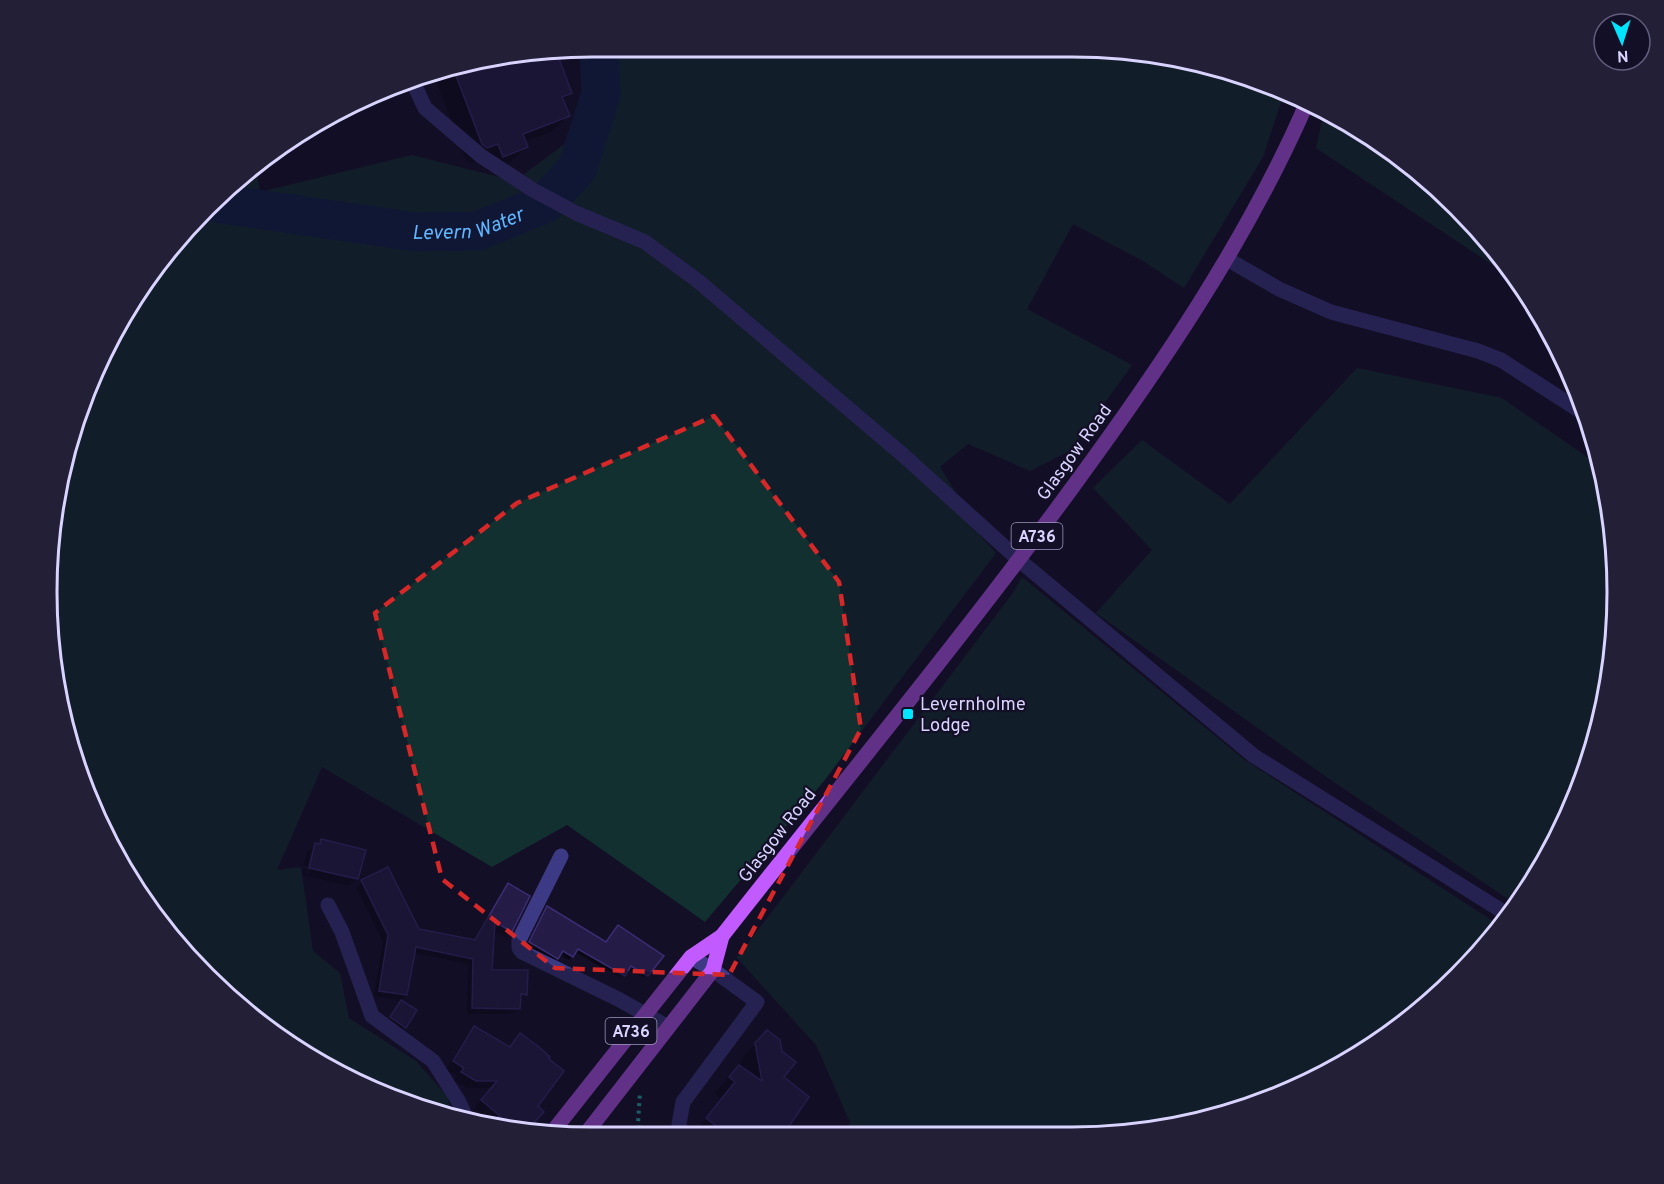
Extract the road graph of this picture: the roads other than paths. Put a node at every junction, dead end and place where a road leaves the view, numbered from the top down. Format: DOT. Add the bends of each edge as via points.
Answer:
graph roads {
  1 [pos="415,87"];
  2 [pos="1304,110"];
  3 [pos="1227,259"];
  4 [pos="1574,407"];
  5 [pos="1019,560"];
  6 [pos="561,856"];
  7 [pos="328,905"];
  8 [pos="1501,911"];
  9 [pos="722,936"];
  10 [pos="691,957"];
  11 [pos="713,970"];
  12 [pos="644,1014"];
  13 [pos="668,1028"];
  14 [pos="463,1111"];
  15 [pos="556,1126"];
  16 [pos="591,1127"];
  17 [pos="681,1127"];
  1 -- 5 [label="street" via="425,108 481,156 576,213 645,242 698,280"];
  2 -- 3 [label="main road, Glasgow Road / A736"];
  3 -- 4 [label="street" via="1279,289 1331,312 1501,360"];
  3 -- 5 [label="main road, Glasgow Road / A736" via="1130,409"];
  5 -- 8 [label="street" via="1254,756"];
  5 -- 9 [label="main road, Glasgow Road / A736"];
  6 -- 12 [label="street" via="519,940 519,948"];
  7 -- 14 [label="street" via="342,932 372,1016 433,1061"];
  9 -- 10 [label="main road, Glasgow Road / A736"];
  9 -- 11 [label="main road, Glasgow Road / A736"];
  10 -- 11 [label="street"];
  10 -- 12 [label="main road, Glasgow Road / A736"];
  11 -- 13 [label="main road, Glasgow Road / A736"];
  11 -- 17 [label="street" via="757,1002 683,1102"];
  12 -- 13 [label="street"];
  12 -- 15 [label="main road, Glasgow Road / A736"];
  13 -- 16 [label="main road, Glasgow Road / A736"];
}
